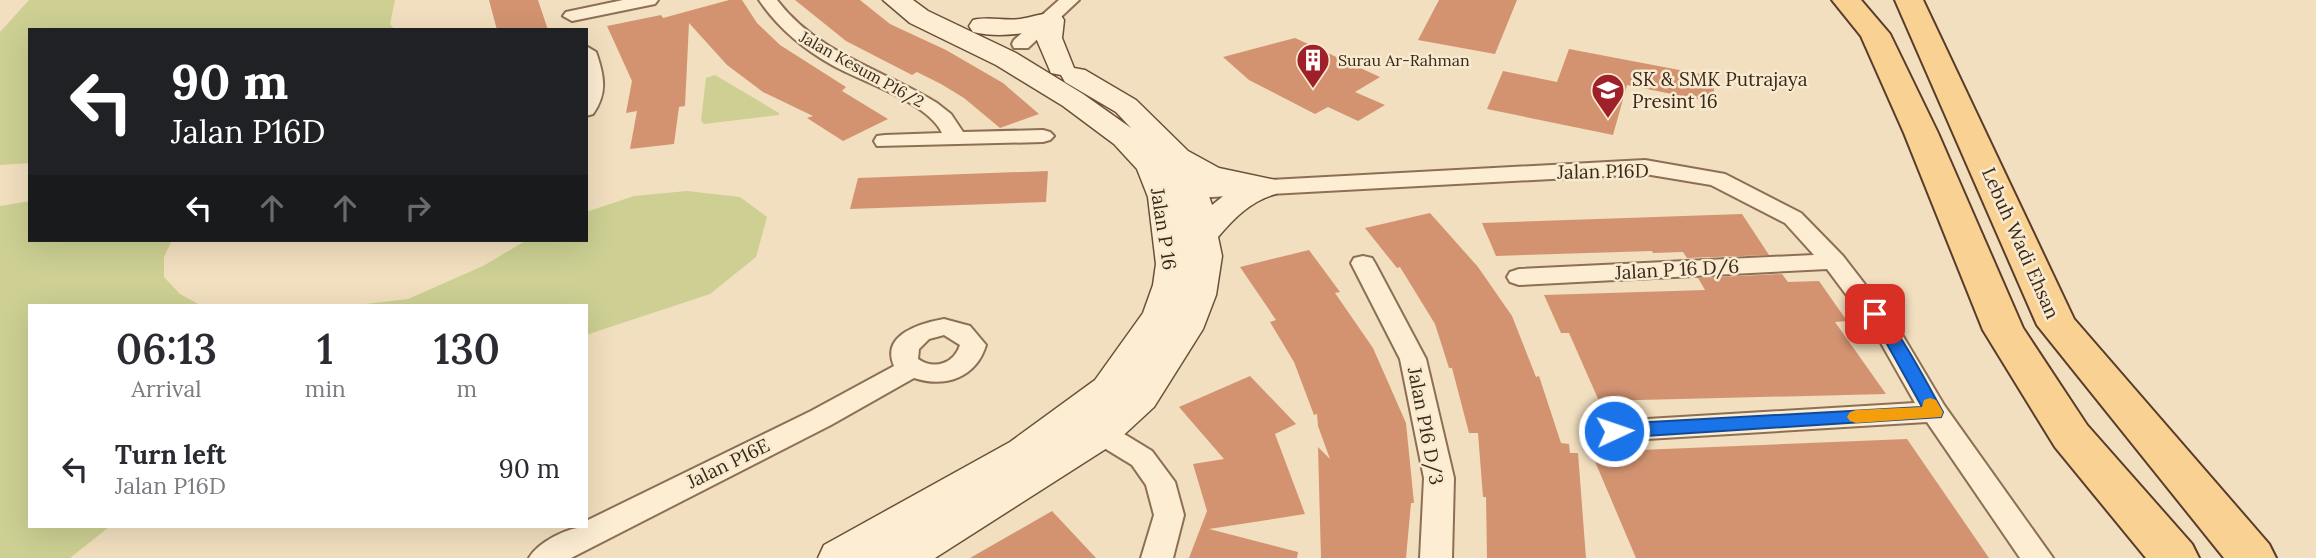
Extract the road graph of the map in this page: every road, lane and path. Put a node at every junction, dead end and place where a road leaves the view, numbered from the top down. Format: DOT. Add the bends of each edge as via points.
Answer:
graph roads {
  1 [pos="649,0"];
  2 [pos="768,0"];
  3 [pos="1070,0"];
  4 [pos="1846,0"];
  5 [pos="1909,0"];
  6 [pos="916,6"];
  7 [pos="572,15"];
  8 [pos="1051,20"];
  9 [pos="982,26"];
  10 [pos="1021,44"];
  11 [pos="588,58"];
  12 [pos="1067,83"];
  13 [pos="588,107"];
  14 [pos="1043,136"];
  15 [pos="955,139"];
  16 [pos="885,141"];
  17 [pos="1164,162"];
  18 [pos="1262,187"];
  19 [pos="1193,191"];
  20 [pos="1184,231"];
  21 [pos="1834,261"];
  22 [pos="1363,264"];
  23 [pos="1519,277"];
  24 [pos="911,368"];
  25 [pos="1934,412"];
  26 [pos="1614,431"];
  27 [pos="1101,433"];
  28 [pos="545,558"];
  29 [pos="840,558"];
  30 [pos="900,558"];
  31 [pos="1157,558"];
  32 [pos="1436,558"];
  33 [pos="2037,558"];
  34 [pos="2175,558"];
  35 [pos="2252,558"];
  1 -- 7 [label="street"];
  2 -- 15 [label="street, Jalan Kesum P16/2" via="801,36 945,117"];
  3 -- 8 [label="street"];
  4 -- 34 [label="main road" via="1875,34 2003,330 2071,436"];
  5 -- 35 [label="main road, Lebuh Wadi Ehsan" via="2057,325"];
  6 -- 9 [label="street" via="944,9"];
  6 -- 10 [label="street" via="996,42"];
  6 -- 12 [label="street, Jalan P 16" via="1006,59"];
  8 -- 9 [label="street" via="1018,27"];
  8 -- 10 [label="street"];
  8 -- 12 [label="street" via="1049,38"];
  9 -- 10 [label="street"];
  10 -- 12 [label="street" via="1024,56"];
  11 -- 13 [label="street" via="597,85"];
  12 -- 17 [label="street, Jalan P 16" via="1126,106"];
  14 -- 15 [label="street"];
  15 -- 16 [label="street"];
  17 -- 18 [label="street"];
  17 -- 19 [label="street, Jalan P 16"];
  17 -- 20 [label="street, Jalan P 16" via="1164,197"];
  18 -- 19 [label="street, Jalan P16D"];
  18 -- 20 [label="street"];
  18 -- 21 [label="street, Jalan P16D" via="1645,167 1717,179 1793,218"];
  19 -- 20 [label="street, Jalan P 16"];
  20 -- 27 [label="street, Jalan P 16" via="1205,256 1198,295 1185,329 1139,397"];
  20 -- 29 [label="street, Jalan P 16" via="1160,315 1109,390 1024,453"];
  21 -- 23 [label="street, Jalan P 16 D/6"];
  21 -- 25 [label="street, Jalan P16D" via="1888,332"];
  22 -- 32 [label="street, Jalan P16 D/3" via="1413,359 1439,478"];
  24 -- 28 [label="street, Jalan P16E" via="835,412 611,520"];
  25 -- 26 [label="street"];
  25 -- 33 [label="street, Jalan P16D"];
  27 -- 30 [label="street, Jalan P 16"];
  27 -- 31 [label="street" via="1142,458 1160,482 1169,514"];
}
